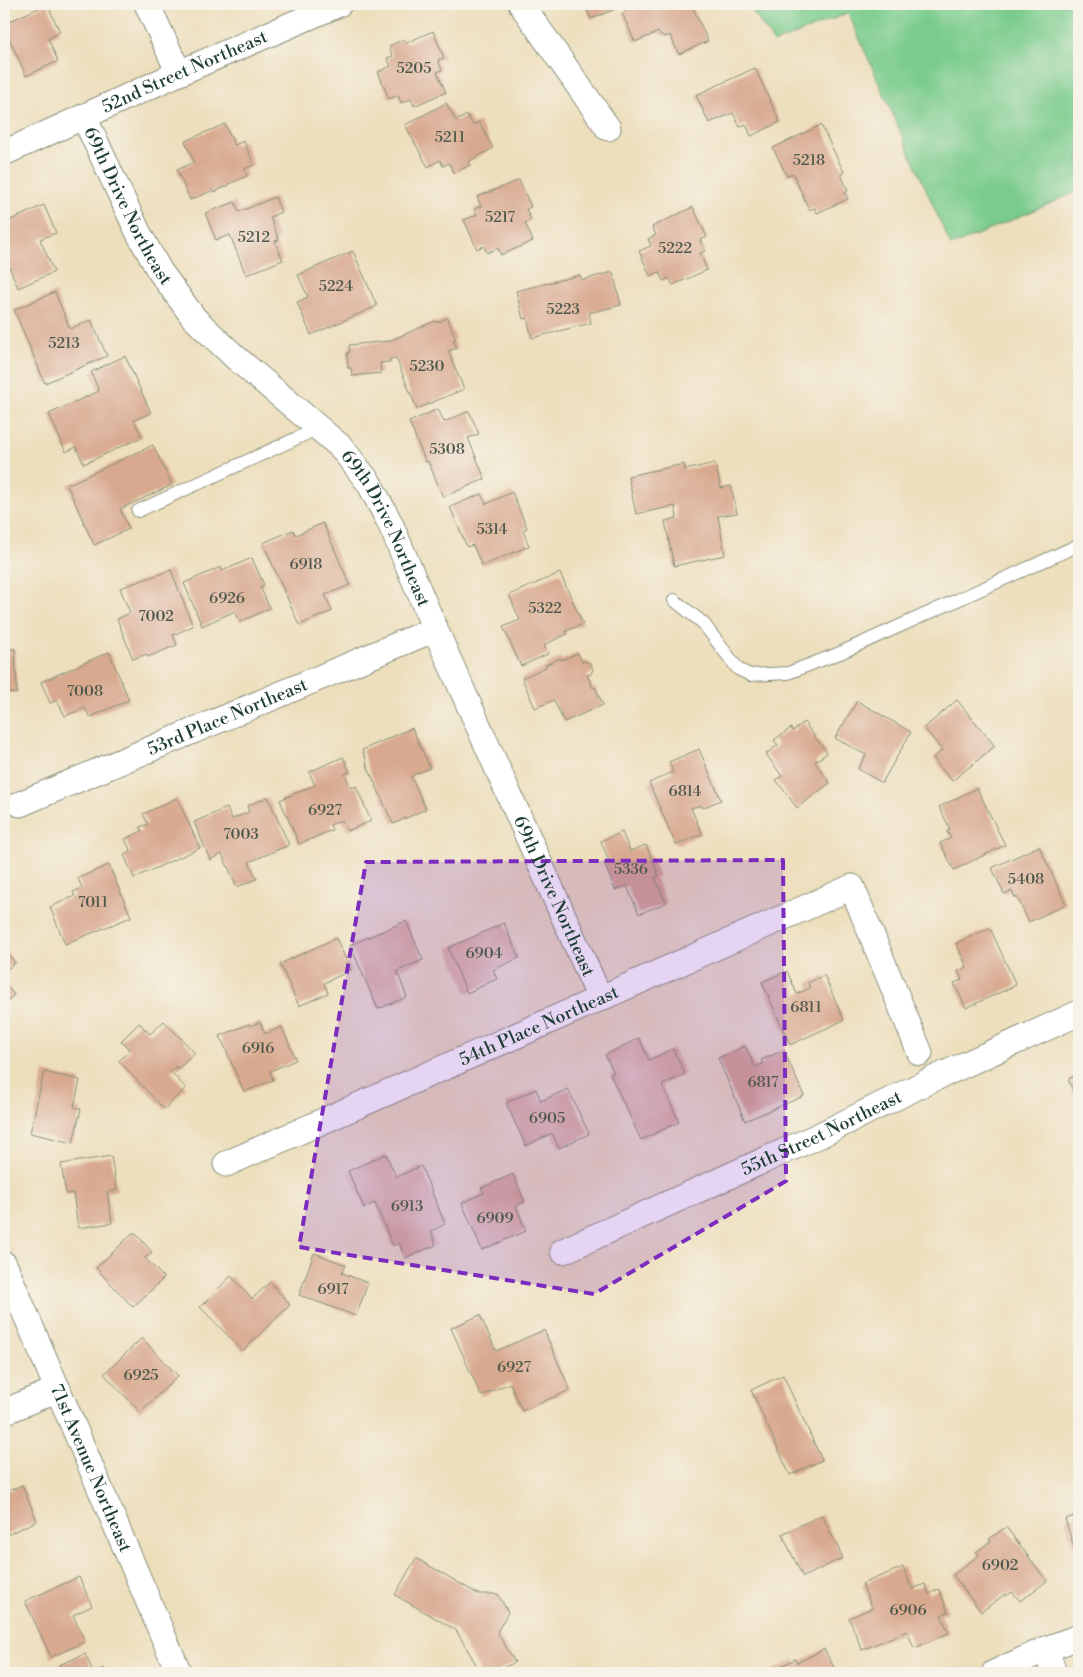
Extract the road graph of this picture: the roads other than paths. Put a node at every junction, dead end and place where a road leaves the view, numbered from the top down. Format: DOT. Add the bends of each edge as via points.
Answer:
graph roads {
  1 [pos="147,4"];
  2 [pos="339,4"];
  3 [pos="521,4"];
  4 [pos="179,73"];
  5 [pos="84,118"];
  6 [pos="608,128"];
  7 [pos="4,153"];
  8 [pos="319,428"];
  9 [pos="138,511"];
  10 [pos="1079,545"];
  11 [pos="674,600"];
  12 [pos="435,629"];
  13 [pos="20,804"];
  14 [pos="600,998"];
  15 [pos="1079,1013"];
  16 [pos="920,1053"];
  17 [pos="226,1164"];
  18 [pos="563,1251"];
  19 [pos="4,1264"];
  20 [pos="58,1389"];
  21 [pos="4,1412"];
  22 [pos="1079,1637"];
  23 [pos="1046,1649"];
  24 [pos="179,1673"];
  25 [pos="994,1673"];
  26 [pos="1054,1673"];
  1 -- 4 [label="street"];
  2 -- 4 [label="street, 52nd Street Northeast"];
  3 -- 6 [label="street"];
  4 -- 5 [label="street, 52nd Street Northeast"];
  5 -- 7 [label="street, 52nd Street Northeast"];
  5 -- 8 [label="street, 69th Drive Northeast" via="138,232 159,270 194,318"];
  8 -- 9 [label="lane"];
  8 -- 12 [label="street, 69th Drive Northeast" via="341,447 369,483 390,523"];
  10 -- 11 [label="lane" via="849,649 788,673 750,676 738,669 703,623"];
  12 -- 13 [label="street, 53rd Place Northeast"];
  12 -- 14 [label="street, 69th Drive Northeast"];
  14 -- 16 [label="street, 54th Place Northeast" via="852,887"];
  14 -- 17 [label="street, 54th Place Northeast"];
  15 -- 18 [label="street, 55th Street Northeast"];
  19 -- 20 [label="street, 71st Avenue Northeast"];
  20 -- 21 [label="street"];
  20 -- 24 [label="street, 71st Avenue Northeast"];
  22 -- 23 [label="street"];
  23 -- 25 [label="street"];
  23 -- 26 [label="street"];
}
